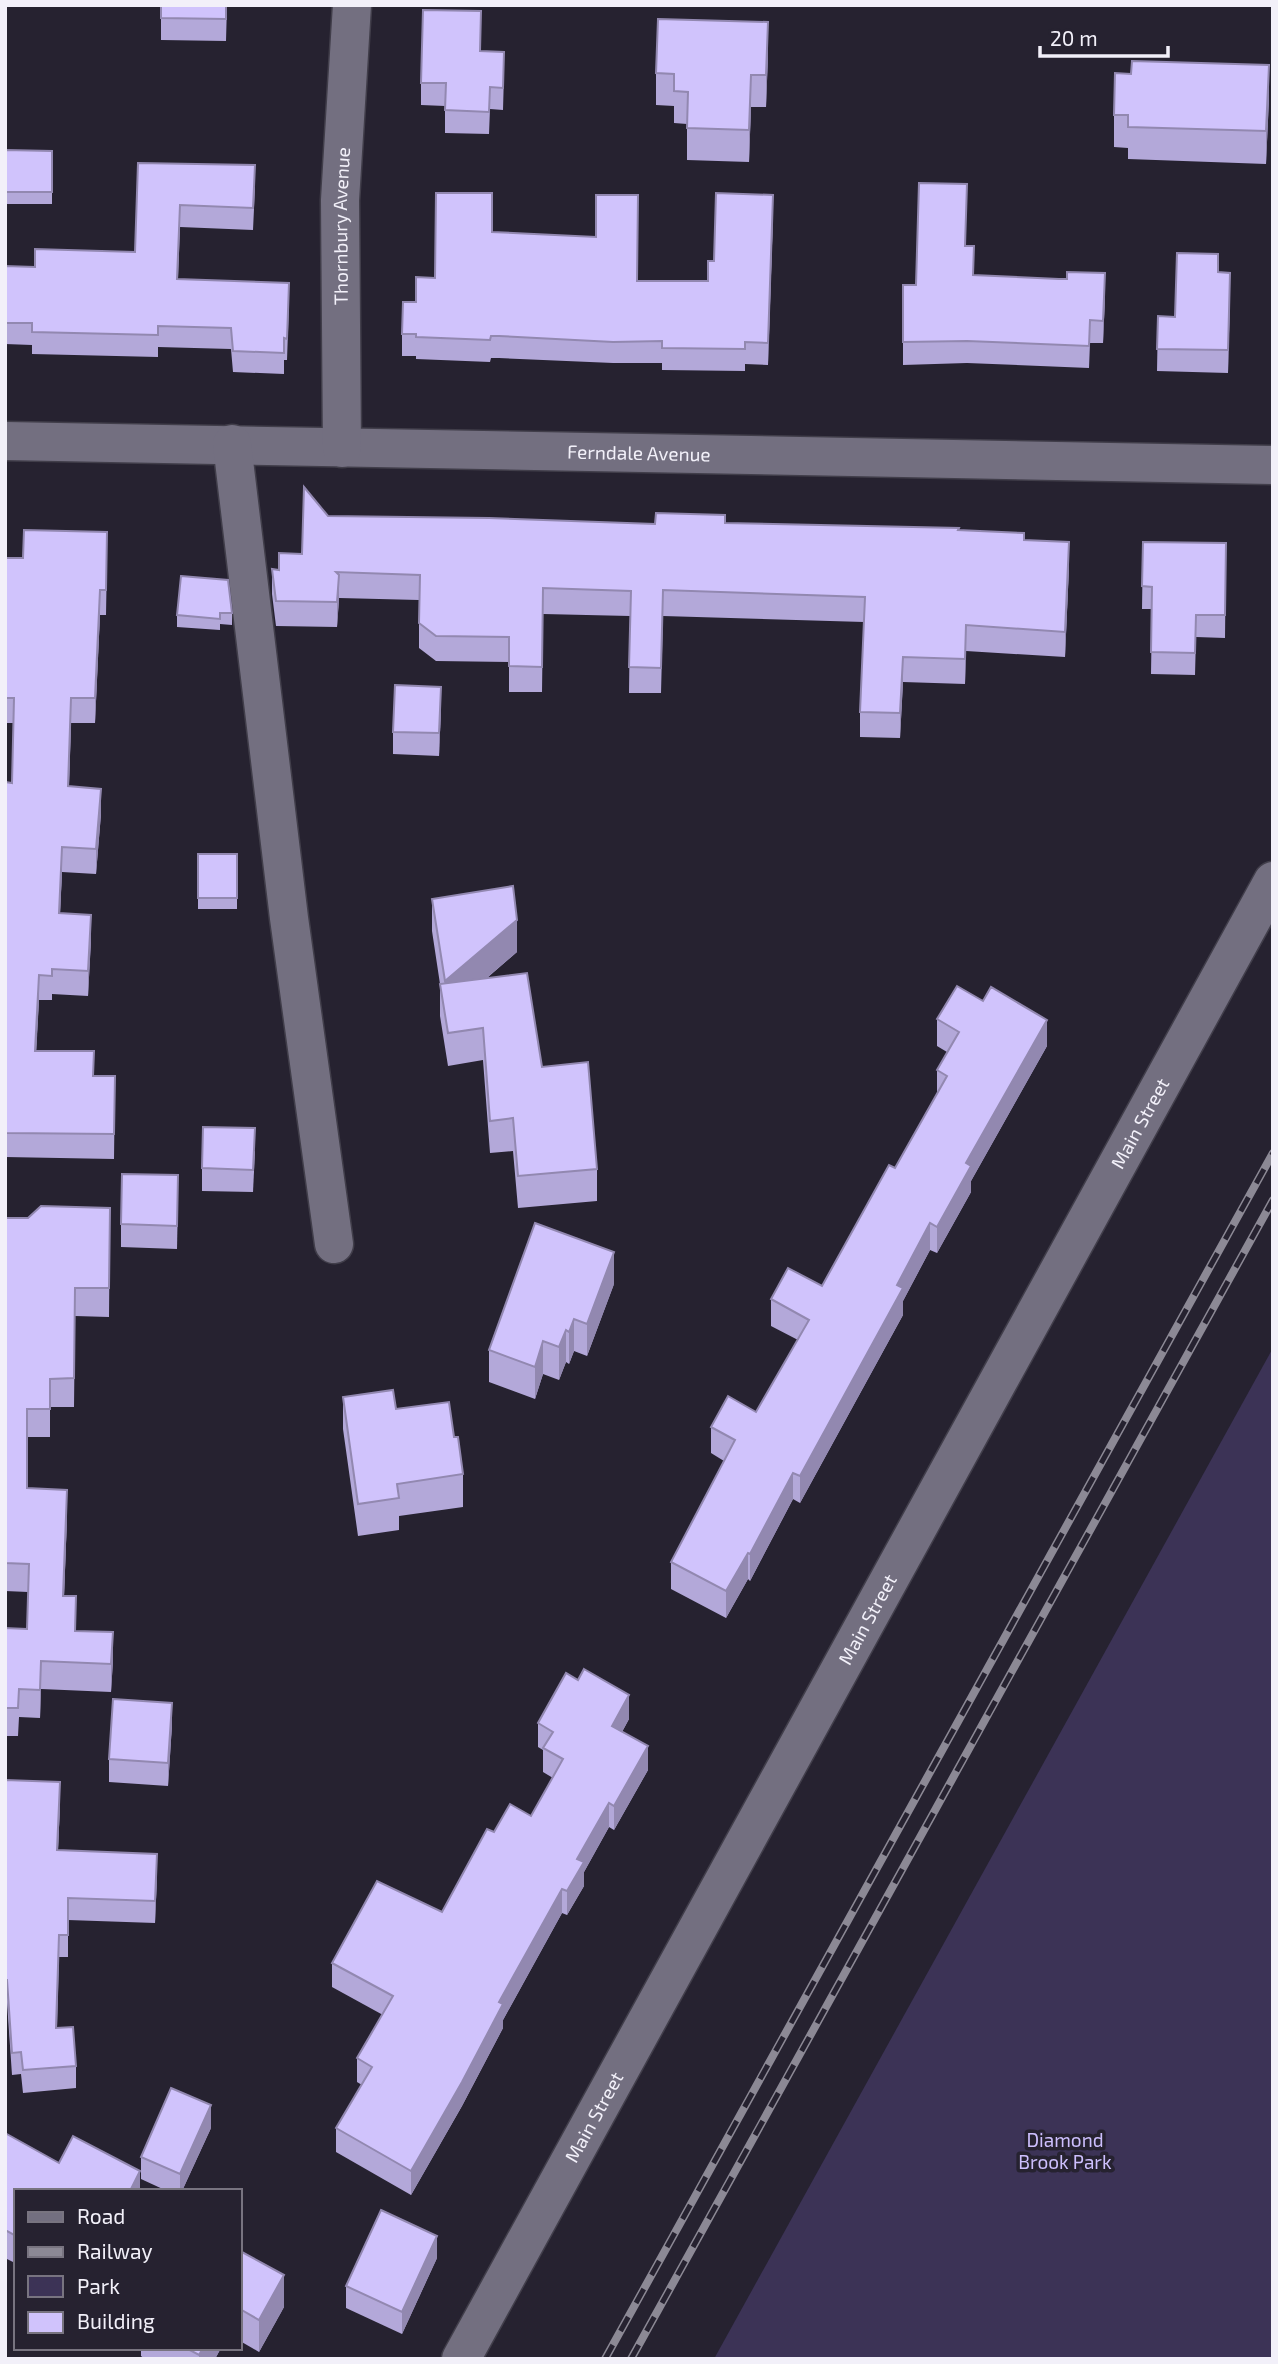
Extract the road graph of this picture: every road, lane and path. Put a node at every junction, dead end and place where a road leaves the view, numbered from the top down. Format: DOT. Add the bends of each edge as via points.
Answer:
graph roads {
  1 [pos="352,5"];
  2 [pos="5,441"];
  3 [pos="232,444"];
  4 [pos="342,448"];
  5 [pos="1273,465"];
  6 [pos="1273,881"];
  7 [pos="334,1244"];
  8 [pos="461,2359"];
  1 -- 4 [label="street, Thornbury Avenue" via="340,200"];
  2 -- 3 [label="street, Ferndale Avenue"];
  3 -- 4 [label="street, Ferndale Avenue"];
  3 -- 7 [label="street"];
  4 -- 5 [label="street, Ferndale Avenue"];
  6 -- 8 [label="street, Main Street"];
}
